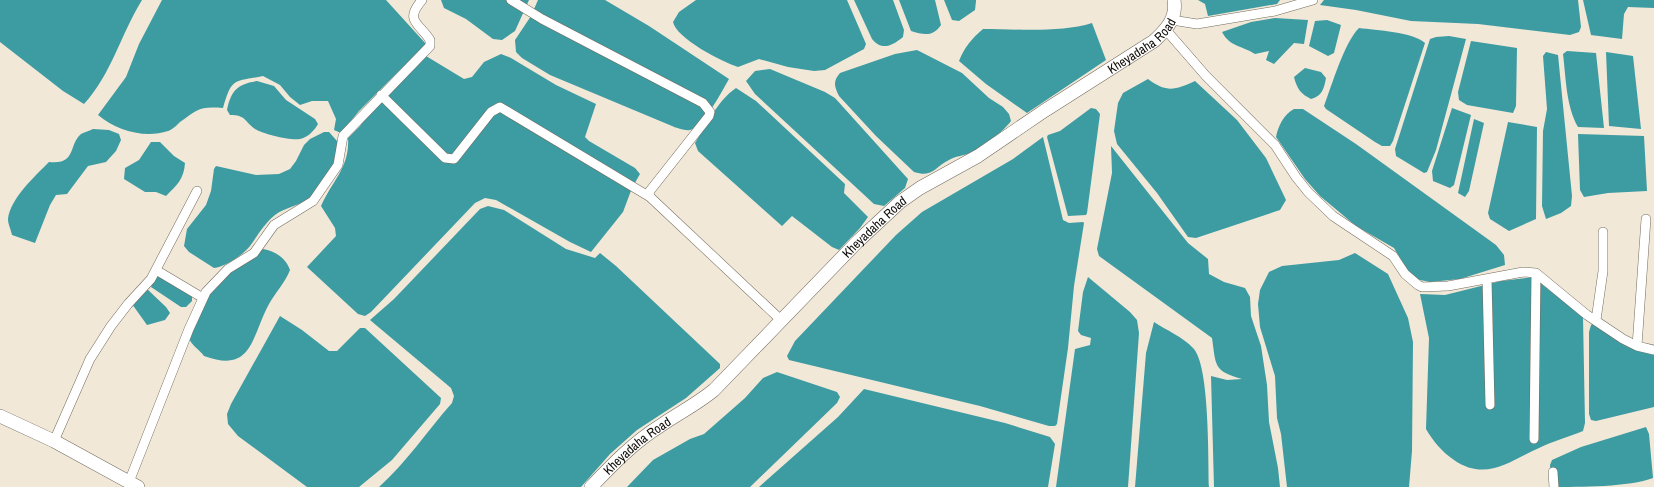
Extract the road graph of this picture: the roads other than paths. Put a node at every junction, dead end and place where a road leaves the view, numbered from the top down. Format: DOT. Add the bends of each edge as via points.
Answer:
graph roads {
  1 [pos="422,0"];
  2 [pos="511,0"];
  3 [pos="1174,0"];
  4 [pos="1313,0"];
  5 [pos="1176,29"];
  6 [pos="381,95"];
  7 [pos="197,191"];
  8 [pos="650,197"];
  9 [pos="1646,219"];
  10 [pos="1603,232"];
  11 [pos="156,270"];
  12 [pos="1536,273"];
  13 [pos="1487,279"];
  14 [pos="203,298"];
  15 [pos="1596,320"];
  16 [pos="782,321"];
  17 [pos="1638,346"];
  18 [pos="1654,350"];
  19 [pos="1490,405"];
  20 [pos="0,416"];
  21 [pos="1534,439"];
  22 [pos="54,441"];
  23 [pos="1553,472"];
  24 [pos="134,484"];
  25 [pos="591,487"];
  26 [pos="1554,487"];
  1 -- 6 [label="street" via="413,19 430,40 430,46"];
  2 -- 8 [label="street" via="708,108 709,116 649,192"];
  3 -- 5 [label="main road, Kheyadaha Road"];
  4 -- 5 [label="street" via="1274,11"];
  5 -- 13 [label="street" via="1206,76 1275,145 1308,192 1333,216 1393,256 1414,282 1422,287 1428,287"];
  5 -- 16 [label="main road, Kheyadaha Road" via="1044,111 978,156 900,202 857,242"];
  6 -- 8 [label="street" via="445,158 454,159 491,112 500,107"];
  6 -- 14 [label="street" via="343,136 338,165 313,201 274,225 254,253 219,278"];
  7 -- 11 [label="street"];
  8 -- 16 [label="street"];
  9 -- 17 [label="street"];
  10 -- 15 [label="street" via="1603,271"];
  11 -- 14 [label="street"];
  11 -- 22 [label="street" via="111,326 94,353"];
  12 -- 13 [label="street" via="1523,272"];
  12 -- 15 [label="street"];
  12 -- 21 [label="street"];
  13 -- 19 [label="street"];
  14 -- 24 [label="street"];
  15 -- 17 [label="street"];
  16 -- 25 [label="main road, Kheyadaha Road" via="714,390 637,443"];
  17 -- 18 [label="street"];
  20 -- 22 [label="main road"];
  22 -- 24 [label="main road"];
  23 -- 26 [label="street"];
}
